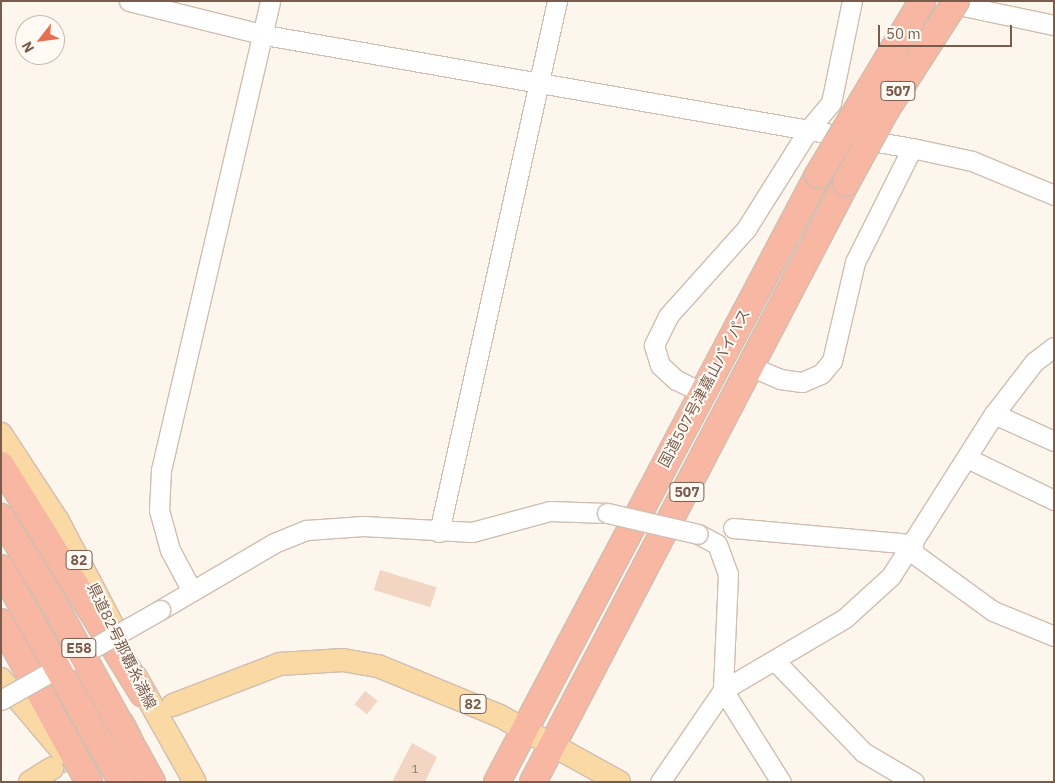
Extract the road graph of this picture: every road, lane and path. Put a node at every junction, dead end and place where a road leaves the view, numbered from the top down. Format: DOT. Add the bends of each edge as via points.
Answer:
graph roads {
  1 [pos="129,1"];
  2 [pos="270,1"];
  3 [pos="557,1"];
  4 [pos="852,1"];
  5 [pos="922,1"];
  6 [pos="939,1"];
  7 [pos="956,1"];
  8 [pos="1054,25"];
  9 [pos="265,35"];
  10 [pos="538,83"];
  11 [pos="809,129"];
  12 [pos="912,148"];
  13 [pos="1054,195"];
  14 [pos="1054,346"];
  15 [pos="752,367"];
  16 [pos="701,392"];
  17 [pos="994,414"];
  18 [pos="1,434"];
  19 [pos="1054,441"];
  20 [pos="967,458"];
  21 [pos="1,465"];
  22 [pos="1054,500"];
  23 [pos="1,517"];
  24 [pos="733,528"];
  25 [pos="439,532"];
  26 [pos="911,547"];
  27 [pos="1,568"];
  28 [pos="192,591"];
  29 [pos="1,622"];
  30 [pos="1054,636"];
  31 [pos="774,660"];
  32 [pos="1,679"];
  33 [pos="724,690"];
  34 [pos="143,694"];
  35 [pos="1,700"];
  36 [pos="173,704"];
  37 [pos="526,729"];
  38 [pos="553,744"];
  39 [pos="52,768"];
  40 [pos="30,782"];
  41 [pos="83,782"];
  42 [pos="89,782"];
  43 [pos="122,782"];
  44 [pos="152,782"];
  45 [pos="195,782"];
  46 [pos="497,782"];
  47 [pos="533,782"];
  48 [pos="619,782"];
  49 [pos="660,782"];
  50 [pos="781,782"];
  51 [pos="914,782"];
  1 -- 9 [label="street"];
  2 -- 9 [label="street"];
  3 -- 10 [label="street"];
  4 -- 11 [label="street" via="831,103"];
  5 -- 16 [label="highway, 国道507号津嘉山バイパス / 507, bridge" via="818,175"];
  6 -- 8 [label="street"];
  7 -- 15 [label="highway, 507, bridge" via="892,101 846,183"];
  9 -- 10 [label="street"];
  9 -- 28 [label="street" via="161,470 159,510 170,550"];
  10 -- 11 [label="street"];
  10 -- 25 [label="street"];
  11 -- 12 [label="street"];
  11 -- 16 [label="street" via="746,230 668,316 654,345 660,365 676,380"];
  12 -- 13 [label="street" via="972,161"];
  12 -- 15 [label="street" via="856,262 832,361 821,374 802,382 780,379"];
  14 -- 17 [label="street" via="1034,362"];
  15 -- 38 [label="highway, 507"];
  16 -- 37 [label="highway, 国道507号津嘉山バイパス / 507"];
  17 -- 19 [label="street"];
  17 -- 20 [label="street"];
  18 -- 34 [label="main road, 県道82号那覇糸満線 / 82" via="58,520 104,607"];
  20 -- 22 [label="street"];
  20 -- 26 [label="street"];
  21 -- 34 [label="highway"];
  23 -- 44 [label="highway, E58, bridge" via="48,592"];
  24 -- 26 [label="street"];
  25 -- 28 [label="street" via="363,526 307,530 274,543"];
  25 -- 33 [label="street, bridge" via="494,528 550,511 607,513 698,534 717,544 728,574"];
  26 -- 30 [label="street" via="993,611"];
  26 -- 31 [label="street" via="891,576 846,618"];
  27 -- 43 [label="highway, E58, bridge"];
  28 -- 35 [label="street, bridge"];
  29 -- 42 [label="highway"];
  31 -- 33 [label="street"];
  31 -- 51 [label="street" via="863,752"];
  32 -- 41 [label="main road" via="39,721"];
  33 -- 49 [label="street"];
  33 -- 50 [label="street"];
  34 -- 45 [label="main road, 県道82号那覇糸満線 / 82"];
  36 -- 37 [label="main road, 県道82号那覇糸満線 / 82" via="280,664 343,660 378,666 419,680"];
  37 -- 38 [label="main road, 県道82号那覇糸満線 / 82"];
  37 -- 46 [label="highway, 国道507号津嘉山バイパス / 507"];
  38 -- 47 [label="highway, 507"];
  38 -- 48 [label="main road, 県道82号那覇糸満線 / 82"];
  39 -- 40 [label="main road"];
}
